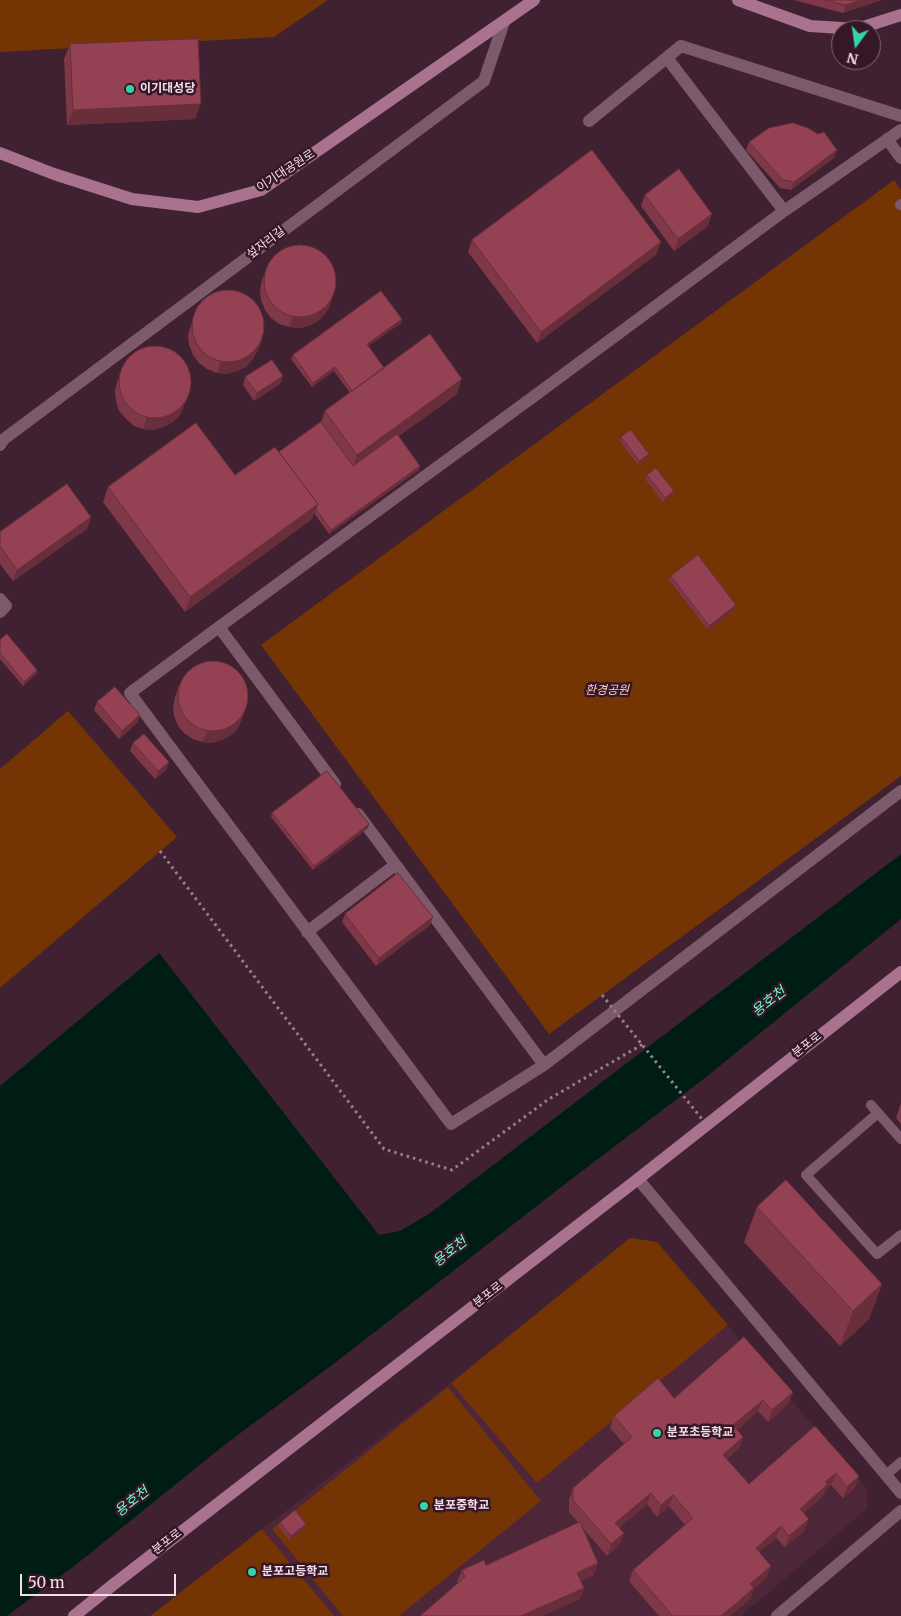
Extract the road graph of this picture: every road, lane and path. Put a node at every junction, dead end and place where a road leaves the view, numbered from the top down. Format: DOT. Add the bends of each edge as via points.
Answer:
graph roads {
  1 [pos="534,0"];
  2 [pos="738,0"];
  3 [pos="899,14"];
  4 [pos="504,22"];
  5 [pos="667,58"];
  6 [pos="901,116"];
  7 [pos="589,121"];
  8 [pos="901,130"];
  9 [pos="888,139"];
  10 [pos="0,153"];
  11 [pos="901,158"];
  12 [pos="784,211"];
  13 [pos="0,445"];
  14 [pos="0,599"];
  15 [pos="0,612"];
  16 [pos="219,627"];
  17 [pos="901,791"];
  18 [pos="395,865"];
  19 [pos="307,932"];
  20 [pos="901,972"];
  21 [pos="602,996"];
  22 [pos="544,1065"];
  23 [pos="706,1124"];
  24 [pos="901,1139"];
  25 [pos="638,1179"];
  26 [pos="901,1235"];
  27 [pos="901,1462"];
  28 [pos="886,1475"];
  29 [pos="901,1493"];
  30 [pos="901,1511"];
  31 [pos="74,1616"];
  32 [pos="778,1616"];
  1 -- 4 [label="main road, 이기대공원로"];
  2 -- 3 [label="main road" via="810,26 856,29"];
  4 -- 10 [label="main road, 이기대공원로" via="261,190 198,207 132,199"];
  4 -- 13 [label="street, 섶자리길" via="484,81"];
  5 -- 6 [label="street" via="681,46"];
  5 -- 7 [label="street"];
  5 -- 12 [label="street"];
  8 -- 9 [label="street"];
  9 -- 11 [label="street"];
  9 -- 12 [label="street"];
  12 -- 16 [label="street"];
  14 -- 15 [label="street" via="6,606"];
  16 -- 18 [label="street"];
  16 -- 19 [label="street" via="130,693"];
  17 -- 22 [label="street"];
  18 -- 19 [label="street"];
  18 -- 22 [label="street"];
  19 -- 22 [label="street" via="451,1124"];
  20 -- 23 [label="main road, 분포로"];
  21 -- 23 [label="path, bridge"];
  23 -- 25 [label="main road, 분포로"];
  24 -- 26 [label="lane" via="875,1109 806,1175 878,1254"];
  25 -- 28 [label="street"];
  25 -- 31 [label="main road, 분포로"];
  27 -- 28 [label="lane"];
  28 -- 29 [label="street"];
  30 -- 32 [label="street"];
}
